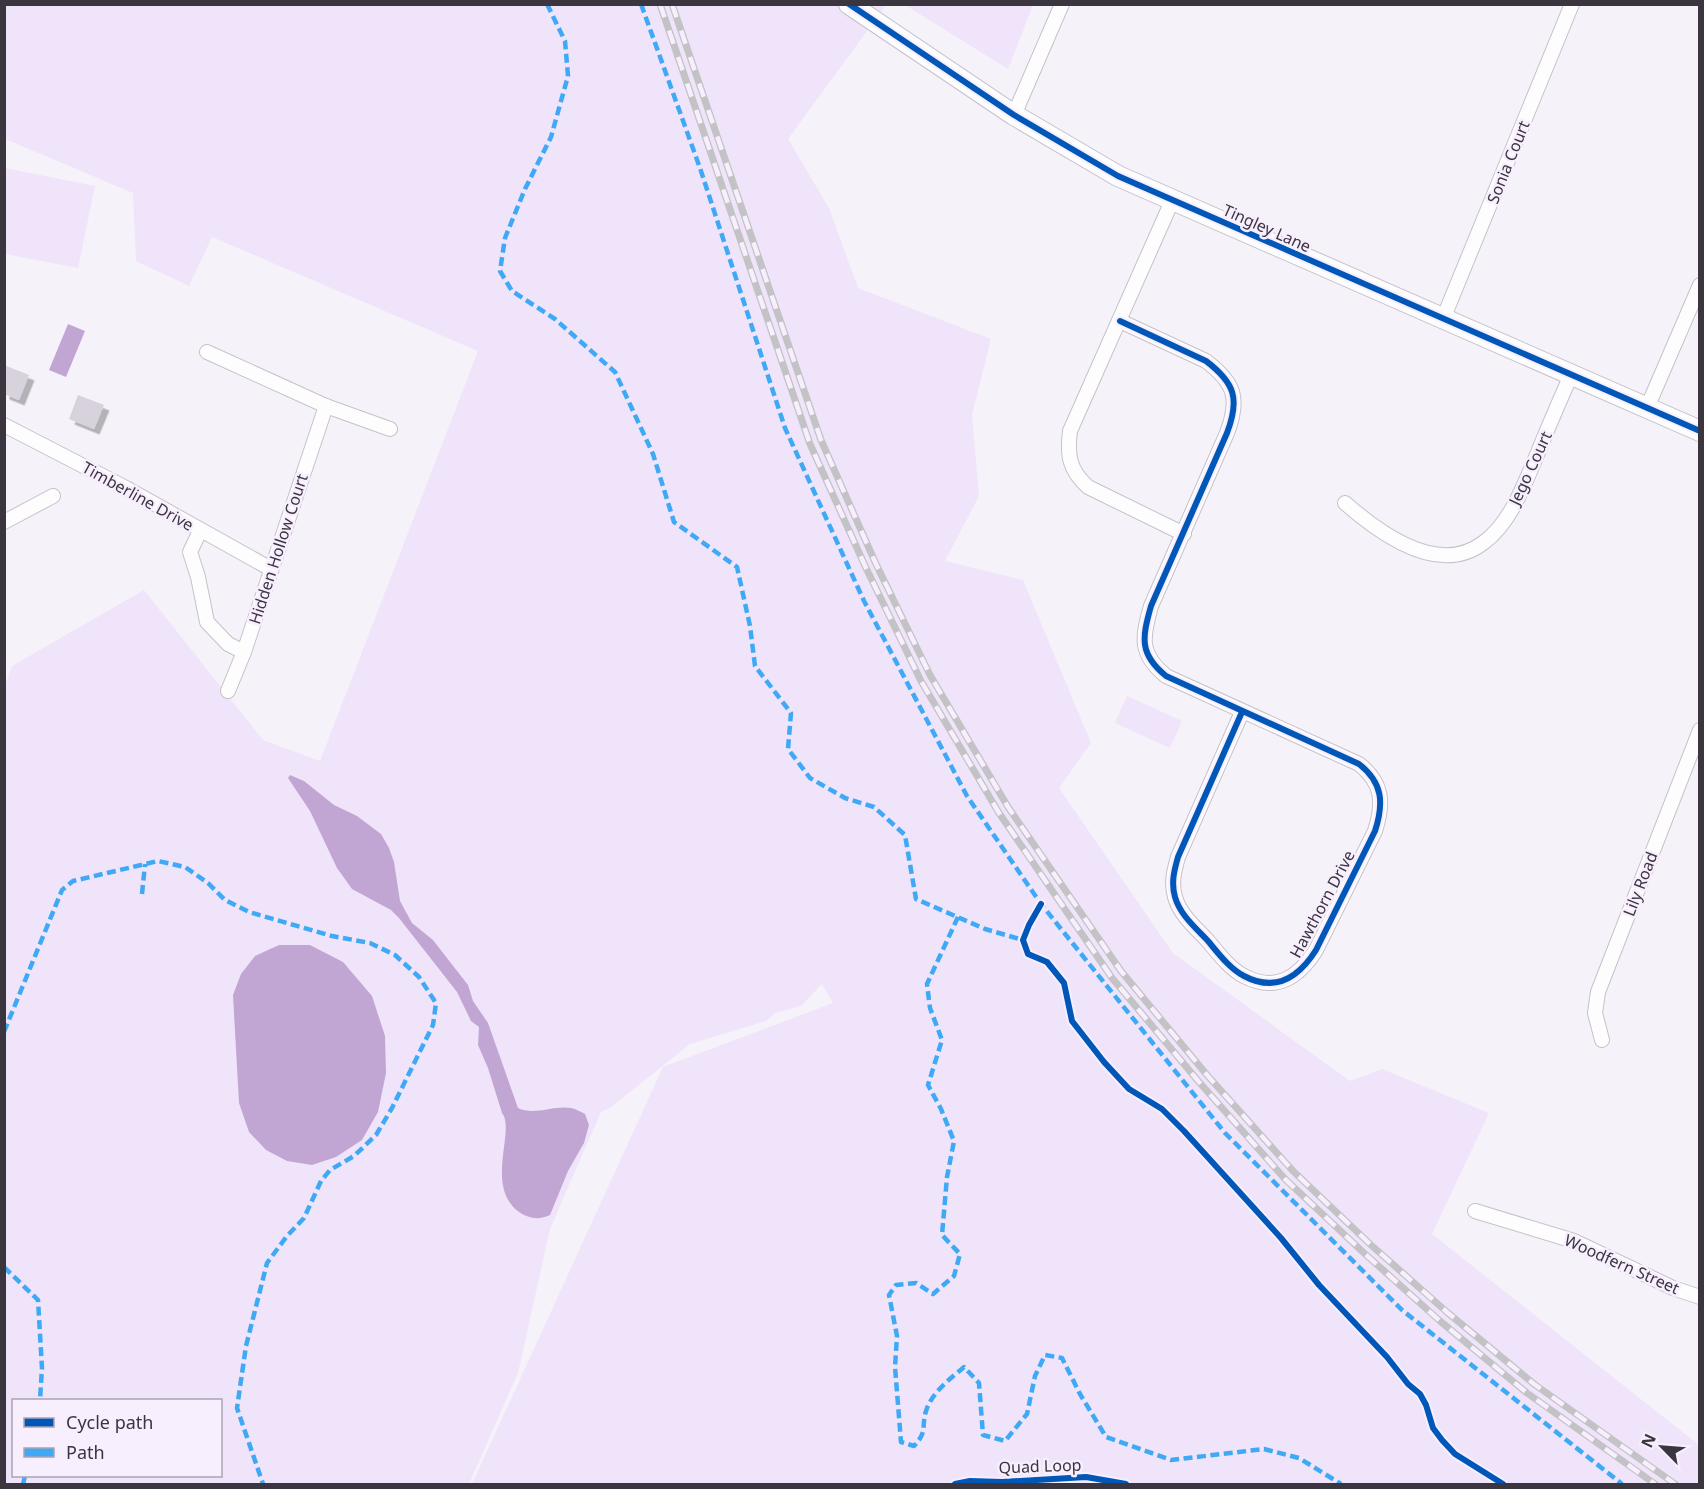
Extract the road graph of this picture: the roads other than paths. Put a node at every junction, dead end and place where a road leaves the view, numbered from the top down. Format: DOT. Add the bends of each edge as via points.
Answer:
graph roads {
  1 [pos="849,4"];
  2 [pos="1062,4"];
  3 [pos="1572,4"];
  4 [pos="1014,115"];
  5 [pos="1172,201"];
  6 [pos="1700,285"];
  7 [pos="1443,319"];
  8 [pos="1120,321"];
  9 [pos="207,352"];
  10 [pos="1571,375"];
  11 [pos="326,406"];
  12 [pos="1647,408"];
  13 [pos="4,425"];
  14 [pos="390,429"];
  15 [pos="1700,431"];
  16 [pos="53,496"];
  17 [pos="1345,503"];
  18 [pos="4,522"];
  19 [pos="200,531"];
  20 [pos="1184,534"];
  21 [pos="271,569"];
  22 [pos="244,652"];
  23 [pos="228,691"];
  24 [pos="1242,712"];
  25 [pos="1700,730"];
  26 [pos="1602,1040"];
  27 [pos="1475,1211"];
  28 [pos="1700,1297"];
  1 -- 4 [label="street, Tingley Lane"];
  2 -- 4 [label="street"];
  3 -- 7 [label="street, Sonia Court"];
  4 -- 5 [label="street, Tingley Lane" via="1118,176"];
  5 -- 7 [label="street, Tingley Lane"];
  5 -- 8 [label="street"];
  6 -- 12 [label="street"];
  7 -- 10 [label="street, Tingley Lane"];
  8 -- 20 [label="street, Hawthorn Drive" via="1206,360 1228,382 1235,398 1234,415"];
  8 -- 20 [label="street" via="1070,431 1070,464 1077,478 1088,487"];
  9 -- 11 [label="street"];
  10 -- 12 [label="street, Tingley Lane"];
  10 -- 17 [label="street, Jego Court" via="1520,493 1502,523 1482,544 1462,553 1416,550 1394,541"];
  11 -- 14 [label="street"];
  11 -- 21 [label="street, Hidden Hollow Court"];
  12 -- 15 [label="street, Tingley Lane"];
  13 -- 19 [label="street, Timberline Drive"];
  16 -- 18 [label="street"];
  19 -- 21 [label="street, Timberline Drive"];
  19 -- 22 [label="street" via="190,552 207,622 228,644"];
  20 -- 24 [label="street, Hawthorn Drive" via="1144,629 1149,660 1166,676"];
  21 -- 22 [label="street, Hidden Hollow Court"];
  22 -- 23 [label="street, Hidden Hollow Court"];
  24 -- 24 [label="street, Hawthorn Drive" via="1178,857 1172,880 1183,914 1229,965 1242,976 1259,982 1278,982 1306,967 1316,950 1375,831 1379,818 1378,787 1372,775 1359,764"];
  25 -- 26 [label="street, Lily Road" via="1598,992 1595,1013"];
  27 -- 28 [label="street, Woodfern Street" via="1574,1241"];
}
